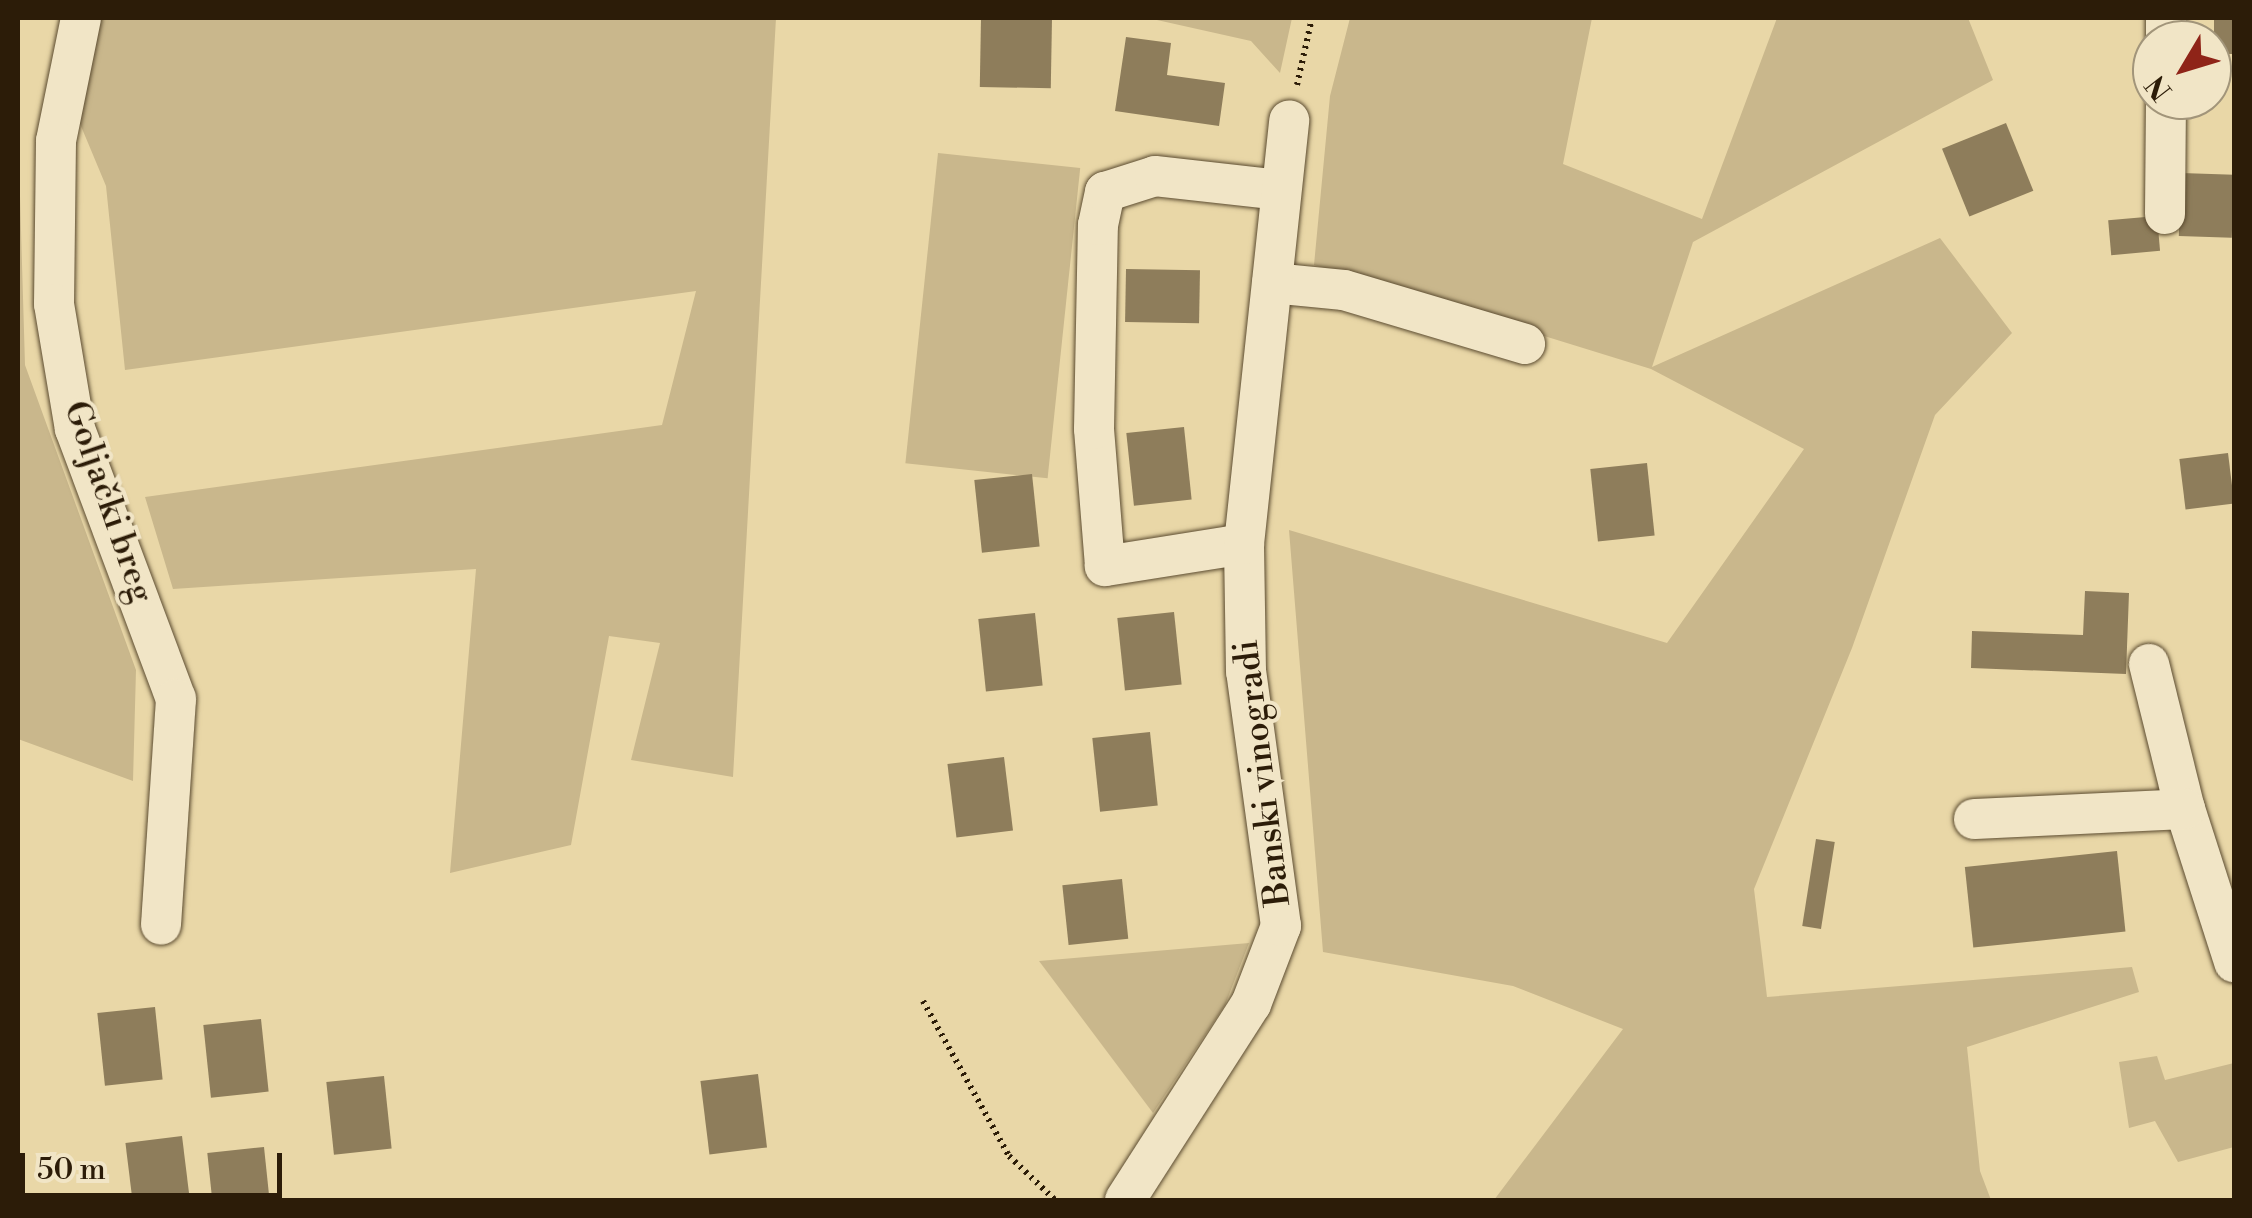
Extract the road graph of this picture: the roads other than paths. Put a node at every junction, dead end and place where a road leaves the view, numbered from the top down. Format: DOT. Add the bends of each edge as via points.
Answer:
graph roads {
  1 [pos="81,18"];
  2 [pos="1289,120"];
  3 [pos="2166,120"];
  4 [pos="1279,190"];
  5 [pos="2165,214"];
  6 [pos="1272,283"];
  7 [pos="1525,344"];
  8 [pos="1244,544"];
  9 [pos="2149,664"];
  10 [pos="2185,809"];
  11 [pos="1974,819"];
  12 [pos="161,925"];
  13 [pos="2234,962"];
  14 [pos="1125,1200"];
  1 -- 12 [label="street, Goljački breg" via="56,140 54,304 75,428 176,699"];
  2 -- 4 [label="street, Banski vinogradi"];
  3 -- 5 [label="street"];
  4 -- 6 [label="street, Banski vinogradi"];
  4 -- 8 [label="street" via="1155,176 1105,192 1098,224 1094,429 1106,566"];
  6 -- 7 [label="street" via="1344,290"];
  6 -- 8 [label="street, Banski vinogradi"];
  8 -- 14 [label="street, Banski vinogradi" via="1246,672 1282,926 1252,1004"];
  9 -- 10 [label="street"];
  10 -- 11 [label="street"];
  10 -- 13 [label="street"];
}
